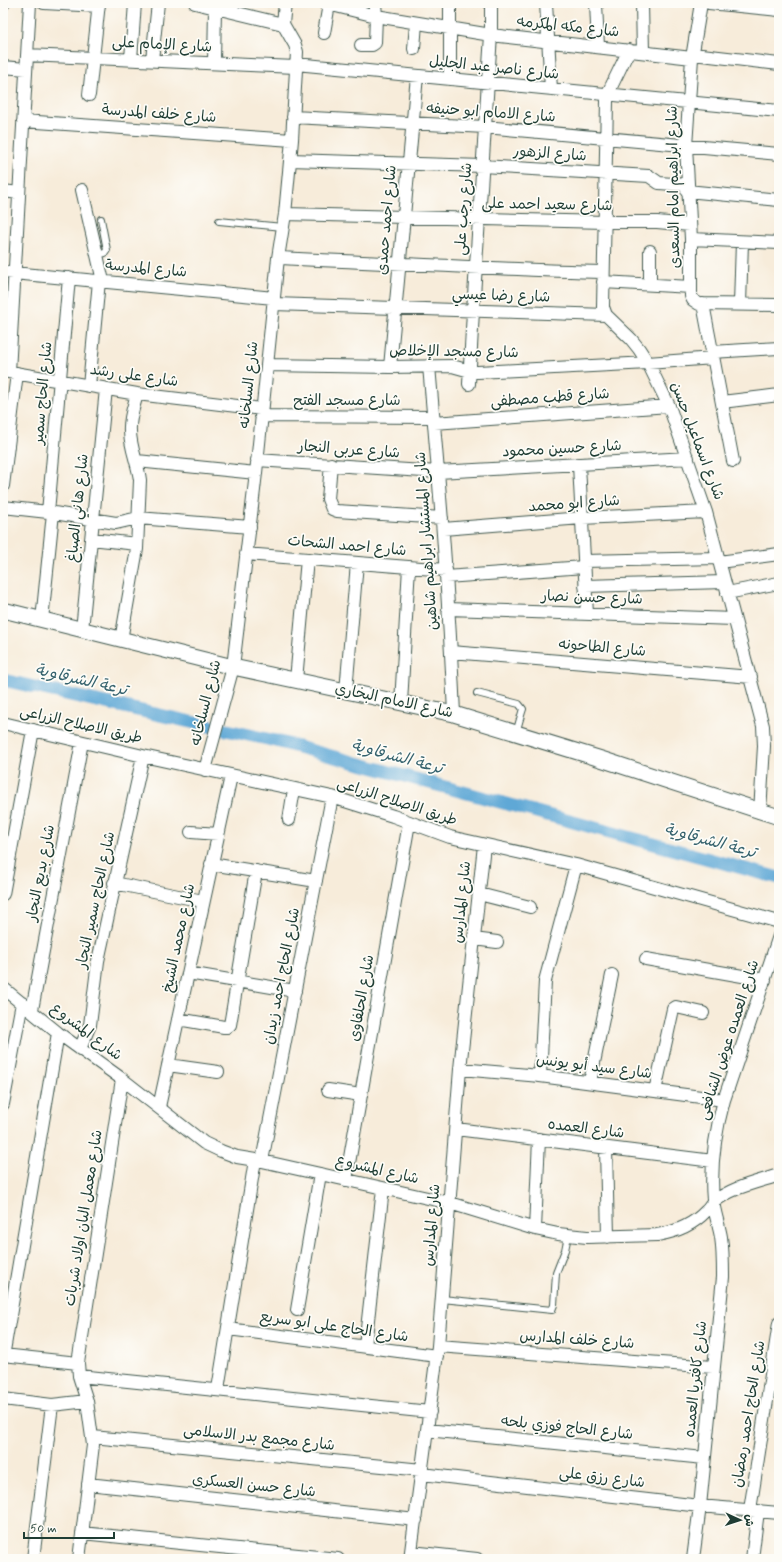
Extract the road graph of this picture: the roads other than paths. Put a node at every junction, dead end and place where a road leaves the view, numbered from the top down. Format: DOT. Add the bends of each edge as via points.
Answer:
graph roads {
  1 [pos="30,3"];
  2 [pos="44,3"];
  3 [pos="135,3"];
  4 [pos="158,3"];
  5 [pos="195,3"];
  6 [pos="285,3"];
  7 [pos="374,3"];
  8 [pos="450,3"];
  9 [pos="491,3"];
  10 [pos="546,3"];
  11 [pos="596,3"];
  12 [pos="642,3"];
  13 [pos="701,3"];
  14 [pos="709,3"];
  15 [pos="99,4"];
  16 [pos="326,4"];
  17 [pos="753,5"];
  18 [pos="215,8"];
  19 [pos="779,10"];
  20 [pos="376,16"];
  21 [pos="416,22"];
  22 [pos="283,24"];
  23 [pos="450,28"];
  24 [pos="324,33"];
  25 [pos="491,35"];
  26 [pos="548,41"];
  27 [pos="361,44"];
  28 [pos="598,47"];
  29 [pos="414,49"];
  30 [pos="629,50"];
  31 [pos="643,52"];
  32 [pos="27,55"];
  33 [pos="692,56"];
  34 [pos="94,58"];
  35 [pos="131,59"];
  36 [pos="152,60"];
  37 [pos="214,63"];
  38 [pos="779,64"];
  39 [pos="296,66"];
  40 [pos="3,67"];
  41 [pos="26,69"];
  42 [pos="417,76"];
  43 [pos="450,79"];
  44 [pos="488,83"];
  45 [pos="551,89"];
  46 [pos="608,94"];
  47 [pos="89,95"];
  48 [pos="688,102"];
  49 [pos="779,111"];
  50 [pos="293,117"];
  51 [pos="23,121"];
  52 [pos="412,123"];
  53 [pos="485,127"];
  54 [pos="606,139"];
  55 [pos="292,140"];
  56 [pos="686,146"];
  57 [pos="779,154"];
  58 [pos="290,160"];
  59 [pos="409,164"];
  60 [pos="482,166"];
  61 [pos="605,174"];
  62 [pos="687,188"];
  63 [pos="82,190"];
  64 [pos="3,192"];
  65 [pos="19,193"];
  66 [pos="779,200"];
  67 [pos="285,214"];
  68 [pos="404,217"];
  69 [pos="101,219"];
  70 [pos="478,219"];
  71 [pos="219,221"];
  72 [pos="604,222"];
  73 [pos="690,225"];
  74 [pos="283,227"];
  75 [pos="690,239"];
  76 [pos="742,242"];
  77 [pos="779,243"];
  78 [pos="650,250"];
  79 [pos="97,255"];
  80 [pos="278,258"];
  81 [pos="400,263"];
  82 [pos="476,268"];
  83 [pos="9,272"];
  84 [pos="603,277"];
  85 [pos="69,278"];
  86 [pos="101,281"];
  87 [pos="650,285"];
  88 [pos="691,287"];
  89 [pos="274,301"];
  90 [pos="698,302"];
  91 [pos="740,304"];
  92 [pos="779,305"];
  93 [pos="396,308"];
  94 [pos="472,311"];
  95 [pos="606,315"];
  96 [pos="7,343"];
  97 [pos="779,348"];
  98 [pos="712,355"];
  99 [pos="648,363"];
  100 [pos="267,365"];
  101 [pos="429,366"];
  102 [pos="390,368"];
  103 [pos="470,371"];
  104 [pos="9,372"];
  105 [pos="60,381"];
  106 [pos="470,384"];
  107 [pos="89,386"];
  108 [pos="106,389"];
  109 [pos="137,394"];
  110 [pos="779,395"];
  111 [pos="722,402"];
  112 [pos="669,406"];
  113 [pos="262,412"];
  114 [pos="434,420"];
  115 [pos="688,458"];
  116 [pos="257,460"];
  117 [pos="137,461"];
  118 [pos="733,461"];
  119 [pos="331,464"];
  120 [pos="579,465"];
  121 [pos="438,472"];
  122 [pos="256,473"];
  123 [pos="3,486"];
  124 [pos="3,507"];
  125 [pos="50,512"];
  126 [pos="706,512"];
  127 [pos="138,518"];
  128 [pos="582,518"];
  129 [pos="93,520"];
  130 [pos="443,523"];
  131 [pos="250,527"];
  132 [pos="91,539"];
  133 [pos="138,544"];
  134 [pos="246,554"];
  135 [pos="779,554"];
  136 [pos="307,559"];
  137 [pos="718,560"];
  138 [pos="357,563"];
  139 [pos="584,564"];
  140 [pos="409,567"];
  141 [pos="446,573"];
  142 [pos="779,583"];
  143 [pos="585,586"];
  144 [pos="726,587"];
  145 [pos="448,609"];
  146 [pos="3,610"];
  147 [pos="587,614"];
  148 [pos="734,619"];
  149 [pos="42,620"];
  150 [pos="82,630"];
  151 [pos="120,640"];
  152 [pos="452,652"];
  153 [pos="233,667"];
  154 [pos="751,677"];
  155 [pos="296,680"];
  156 [pos="346,691"];
  157 [pos="477,693"];
  158 [pos="401,702"];
  159 [pos="454,714"];
  160 [pos="3,723"];
  161 [pos="33,730"];
  162 [pos="516,733"];
  163 [pos="82,742"];
  164 [pos="143,756"];
  165 [pos="205,770"];
  166 [pos="231,776"];
  167 [pos="294,789"];
  168 [pos="332,797"];
  169 [pos="760,812"];
  170 [pos="779,817"];
  171 [pos="289,820"];
  172 [pos="409,823"];
  173 [pos="191,832"];
  174 [pos="218,834"];
  175 [pos="484,845"];
  176 [pos="211,864"];
  177 [pos="576,865"];
  178 [pos="256,871"];
  179 [pos="316,881"];
  180 [pos="114,883"];
  181 [pos="3,894"];
  182 [pos="479,894"];
  183 [pos="203,901"];
  184 [pos="530,906"];
  185 [pos="779,922"];
  186 [pos="779,936"];
  187 [pos="474,939"];
  188 [pos="497,942"];
  189 [pos="646,959"];
  190 [pos="188,973"];
  191 [pos="612,975"];
  192 [pos="764,980"];
  193 [pos="238,981"];
  194 [pos="3,988"];
  195 [pos="295,991"];
  196 [pos="22,1003"];
  197 [pos="32,1010"];
  198 [pos="703,1013"];
  199 [pos="178,1019"];
  200 [pos="58,1033"];
  201 [pos="80,1049"];
  202 [pos="168,1065"];
  203 [pos="460,1069"];
  204 [pos="218,1072"];
  205 [pos="540,1076"];
  206 [pos="122,1079"];
  207 [pos="590,1082"];
  208 [pos="328,1090"];
  209 [pos="656,1091"];
  210 [pos="361,1095"];
  211 [pos="724,1100"];
  212 [pos="3,1104"];
  213 [pos="159,1107"];
  214 [pos="456,1129"];
  215 [pos="539,1139"];
  216 [pos="606,1148"];
  217 [pos="259,1160"];
  218 [pos="713,1161"];
  219 [pos="320,1174"];
  220 [pos="779,1175"];
  221 [pos="346,1180"];
  222 [pos="383,1189"];
  223 [pos="714,1202"];
  224 [pos="450,1203"];
  225 [pos="535,1229"];
  226 [pos="568,1236"];
  227 [pos="608,1237"];
  228 [pos="442,1299"];
  229 [pos="297,1310"];
  230 [pos="779,1322"];
  231 [pos="228,1329"];
  232 [pos="365,1346"];
  233 [pos="437,1351"];
  234 [pos="3,1356"];
  235 [pos="78,1363"];
  236 [pos="713,1367"];
  237 [pos="79,1376"];
  238 [pos="218,1389"];
  239 [pos="3,1399"];
  240 [pos="87,1400"];
  241 [pos="52,1405"];
  242 [pos="430,1412"];
  243 [pos="427,1430"];
  244 [pos="93,1437"];
  245 [pos="704,1458"];
  246 [pos="422,1472"];
  247 [pos="88,1484"];
  248 [pos="700,1506"];
  249 [pos="754,1510"];
  250 [pos="779,1513"];
  251 [pos="416,1520"];
  252 [pos="82,1533"];
  253 [pos="411,1555"];
  254 [pos="33,1559"];
  255 [pos="79,1559"];
  256 [pos="338,1559"];
  257 [pos="477,1559"];
  258 [pos="693,1559"];
  259 [pos="752,1559"];
  1 -- 32 [label="street"];
  2 -- 15 [label="street"];
  3 -- 35 [label="street"];
  4 -- 36 [label="street"];
  5 -- 18 [label="street"];
  6 -- 22 [label="street"];
  7 -- 20 [label="street"];
  8 -- 23 [label="street"];
  9 -- 25 [label="street, شارع رجب على"];
  10 -- 26 [label="street"];
  11 -- 28 [label="street"];
  12 -- 31 [label="street"];
  13 -- 33 [label="street, شارع ابراهيم امام السعدى"];
  14 -- 17 [label="street"];
  15 -- 34 [label="street"];
  16 -- 20 [label="street, شارع مكه المكرمه"];
  16 -- 24 [label="street"];
  17 -- 19 [label="street"];
  18 -- 22 [label="street"];
  18 -- 37 [label="street"];
  20 -- 21 [label="street, شارع مكه المكرمه"];
  20 -- 27 [label="street" via="375,43 372,46"];
  21 -- 23 [label="street, شارع مكه المكرمه"];
  21 -- 29 [label="street"];
  22 -- 39 [label="street, شارع السلخانه" via="295,45"];
  23 -- 25 [label="street, شارع مكه المكرمه"];
  23 -- 43 [label="street"];
  25 -- 26 [label="street, شارع مكه المكرمه"];
  25 -- 44 [label="street, شارع رجب على"];
  26 -- 28 [label="street, شارع مكه المكرمه"];
  26 -- 45 [label="street"];
  28 -- 30 [label="street, شارع مكه المكرمه"];
  30 -- 31 [label="street, شارع مكه المكرمه"];
  30 -- 46 [label="street"];
  31 -- 33 [label="street, شارع مكه المكرمه"];
  32 -- 34 [label="street, شارع الإمام على"];
  32 -- 41 [label="street"];
  33 -- 38 [label="street, شارع مكه المكرمه"];
  33 -- 48 [label="street, شارع ابراهيم امام السعدى"];
  34 -- 35 [label="street, شارع الإمام على"];
  34 -- 47 [label="street"];
  35 -- 36 [label="street, شارع الإمام على"];
  36 -- 37 [label="street, شارع الإمام على"];
  37 -- 39 [label="street, شارع الإمام على"];
  39 -- 42 [label="street, شارع ناصر عبد الجليل"];
  39 -- 50 [label="street, شارع السلخانه"];
  40 -- 41 [label="street"];
  41 -- 51 [label="street"];
  42 -- 43 [label="street, شارع ناصر عبد الجليل"];
  42 -- 52 [label="street, شارع احمد حمدى"];
  43 -- 44 [label="street, شارع ناصر عبد الجليل"];
  44 -- 45 [label="street, شارع ناصر عبد الجليل"];
  44 -- 53 [label="street, شارع رجب على"];
  45 -- 46 [label="street, شارع ناصر عبد الجليل"];
  46 -- 48 [label="street, شارع ناصر عبد الجليل"];
  46 -- 54 [label="street"];
  48 -- 49 [label="street, شارع ناصر عبد الجليل"];
  48 -- 56 [label="street, شارع ابراهيم امام السعدى"];
  50 -- 52 [label="street, شارع الامام ابو حنيفه"];
  50 -- 55 [label="street, شارع السلخانه"];
  51 -- 55 [label="street, شارع خلف المدرسة"];
  51 -- 65 [label="street"];
  52 -- 53 [label="street, شارع الامام ابو حنيفه"];
  52 -- 59 [label="street, شارع احمد حمدى"];
  53 -- 54 [label="street, شارع الامام ابو حنيفه"];
  53 -- 60 [label="street, شارع رجب على"];
  54 -- 56 [label="street, شارع الامام ابو حنيفه"];
  54 -- 61 [label="street"];
  55 -- 58 [label="street, شارع السلخانه"];
  56 -- 57 [label="street, شارع الامام ابو حنيفه"];
  56 -- 62 [label="street, شارع ابراهيم امام السعدى"];
  58 -- 59 [label="street, شارع الزهور"];
  58 -- 67 [label="street, شارع السلخانه"];
  59 -- 60 [label="street, شارع الزهور"];
  59 -- 68 [label="street, شارع احمد حمدى"];
  60 -- 61 [label="street, شارع الزهور"];
  60 -- 70 [label="street, شارع رجب على"];
  61 -- 62 [label="street, شارع الزهور" via="649,176 659,182"];
  61 -- 72 [label="street"];
  62 -- 66 [label="street, شارع الزهور"];
  62 -- 73 [label="street, شارع ابراهيم امام السعدى"];
  63 -- 79 [label="street"];
  64 -- 65 [label="street"];
  65 -- 83 [label="street"];
  67 -- 68 [label="street, شارع سعيد احمد على"];
  67 -- 74 [label="street, شارع السلخانه"];
  68 -- 70 [label="street, شارع سعيد احمد على"];
  68 -- 81 [label="street, شارع احمد حمدى"];
  69 -- 79 [label="lane" via="107,250"];
  70 -- 72 [label="street, شارع سعيد احمد على"];
  70 -- 82 [label="street, شارع رجب على"];
  71 -- 74 [label="lane"];
  72 -- 73 [label="street, شارع سعيد احمد على"];
  72 -- 84 [label="street"];
  73 -- 75 [label="street, شارع ابراهيم امام السعدى"];
  74 -- 80 [label="street, شارع السلخانه"];
  75 -- 76 [label="street"];
  75 -- 88 [label="street, شارع ابراهيم امام السعدى"];
  76 -- 77 [label="street"];
  76 -- 91 [label="street"];
  78 -- 87 [label="street"];
  79 -- 86 [label="street"];
  80 -- 81 [label="street"];
  80 -- 89 [label="street, شارع السلخانه"];
  81 -- 82 [label="street"];
  81 -- 93 [label="street, شارع احمد حمدى"];
  82 -- 84 [label="street"];
  82 -- 94 [label="street, شارع رجب على"];
  83 -- 85 [label="street, شارع المدرسة"];
  83 -- 96 [label="street"];
  84 -- 87 [label="street"];
  84 -- 95 [label="street" via="603,307"];
  85 -- 86 [label="street, شارع المدرسة"];
  85 -- 105 [label="street, شارع الحاج سمير"];
  86 -- 89 [label="street, شارع المدرسة"];
  86 -- 107 [label="street"];
  87 -- 88 [label="street"];
  88 -- 90 [label="street, شارع ابراهيم امام السعدى"];
  89 -- 93 [label="street, شارع المدرسة"];
  89 -- 100 [label="street, شارع السلخانه"];
  90 -- 91 [label="street"];
  90 -- 98 [label="street, شارع ابراهيم امام السعدى"];
  91 -- 92 [label="street"];
  93 -- 94 [label="street, شارع رضا عيسي"];
  93 -- 102 [label="street, شارع احمد حمدى"];
  94 -- 95 [label="street, شارع رضا عيسي"];
  94 -- 103 [label="street, شارع رجب على"];
  95 -- 99 [label="street, شارع اسماعيل حسن" via="631,339"];
  96 -- 104 [label="street"];
  97 -- 98 [label="street, شارع مسجد الإخلاص"];
  98 -- 99 [label="street, شارع مسجد الإخلاص"];
  98 -- 111 [label="street, شارع ابراهيم امام السعدى"];
  99 -- 103 [label="street, شارع مسجد الإخلاص"];
  99 -- 112 [label="street, شارع اسماعيل حسن"];
  100 -- 102 [label="street, شارع مسجد الإخلاص"];
  100 -- 113 [label="street, شارع السلخانه"];
  101 -- 102 [label="street, شارع مسجد الإخلاص"];
  101 -- 103 [label="street, شارع مسجد الإخلاص" via="452,366"];
  101 -- 114 [label="street, شارع المستشار ابراهيم شاهين"];
  103 -- 106 [label="street, شارع رجب على"];
  104 -- 105 [label="street, شارع على رشد"];
  104 -- 123 [label="street"];
  105 -- 107 [label="street, شارع على رشد"];
  105 -- 125 [label="street, شارع الحاج سمير"];
  107 -- 108 [label="street, شارع على رشد"];
  108 -- 109 [label="street, شارع على رشد"];
  108 -- 129 [label="street, شارع هاني الصباغ"];
  109 -- 113 [label="street, شارع على رشد"];
  109 -- 117 [label="street" via="130,421"];
  110 -- 111 [label="street"];
  111 -- 118 [label="street, شارع ابراهيم امام السعدى"];
  112 -- 114 [label="street, شارع قطب مصطفى"];
  112 -- 115 [label="street, شارع اسماعيل حسن"];
  113 -- 114 [label="street, شارع مسجد الفتح"];
  113 -- 116 [label="street, شارع السلخانه"];
  114 -- 121 [label="street, شارع المستشار ابراهيم شاهين"];
  115 -- 120 [label="street, شارع حسين محمود"];
  115 -- 126 [label="street, شارع اسماعيل حسن"];
  116 -- 119 [label="street, شارع عربى النجار"];
  116 -- 122 [label="street, شارع السلخانه"];
  117 -- 122 [label="street"];
  117 -- 127 [label="street" via="140,480"];
  119 -- 121 [label="street, شارع عربى النجار"];
  119 -- 130 [label="street, شارع ابو محمد" via="328,499 332,509"];
  120 -- 121 [label="street, شارع حسين محمود"];
  120 -- 128 [label="street"];
  121 -- 130 [label="street, شارع المستشار ابراهيم شاهين"];
  122 -- 131 [label="street, شارع السلخانه"];
  124 -- 125 [label="street"];
  125 -- 129 [label="street"];
  125 -- 149 [label="street, شارع الحاج سمير"];
  126 -- 128 [label="street, شارع ابو محمد"];
  126 -- 137 [label="street, شارع اسماعيل حسن"];
  127 -- 129 [label="street" via="116,523"];
  127 -- 131 [label="street"];
  127 -- 133 [label="street"];
  128 -- 130 [label="street, شارع ابو محمد"];
  128 -- 139 [label="street"];
  129 -- 132 [label="street, شارع هاني الصباغ"];
  130 -- 141 [label="street, شارع المستشار ابراهيم شاهين"];
  131 -- 134 [label="street, شارع السلخانه"];
  132 -- 133 [label="street"];
  132 -- 150 [label="street, شارع هاني الصباغ"];
  133 -- 151 [label="street"];
  134 -- 136 [label="street, شارع احمد الشحات"];
  134 -- 153 [label="street, شارع السلخانه"];
  135 -- 137 [label="street, شارع احمد الشحات"];
  136 -- 138 [label="street, شارع احمد الشحات"];
  136 -- 155 [label="street"];
  137 -- 139 [label="street, شارع احمد الشحات"];
  137 -- 144 [label="street, شارع اسماعيل حسن"];
  138 -- 140 [label="street, شارع احمد الشحات"];
  138 -- 156 [label="street"];
  139 -- 141 [label="street, شارع احمد الشحات"];
  139 -- 143 [label="street"];
  140 -- 141 [label="street, شارع احمد الشحات"];
  140 -- 158 [label="street"];
  141 -- 145 [label="street, شارع المستشار ابراهيم شاهين"];
  142 -- 144 [label="street"];
  143 -- 144 [label="street"];
  143 -- 147 [label="street"];
  144 -- 148 [label="street, شارع اسماعيل حسن"];
  145 -- 147 [label="street, شارع حسن نصار"];
  145 -- 152 [label="street, شارع المستشار ابراهيم شاهين"];
  146 -- 149 [label="street, شارع الامام البخاري"];
  147 -- 148 [label="street, شارع حسن نصار"];
  148 -- 154 [label="street, شارع اسماعيل حسن"];
  149 -- 150 [label="street, شارع الامام البخاري"];
  150 -- 151 [label="street, شارع الامام البخاري"];
  151 -- 153 [label="street, شارع الامام البخاري"];
  152 -- 154 [label="street, شارع الطاحونه"];
  152 -- 159 [label="street, شارع المستشار ابراهيم شاهين"];
  153 -- 155 [label="street, شارع الامام البخاري"];
  153 -- 165 [label="street, شارع السلخانه"];
  154 -- 169 [label="street, شارع اسماعيل حسن" via="764,735"];
  155 -- 156 [label="street, شارع الامام البخاري"];
  156 -- 158 [label="street, شارع الامام البخاري"];
  157 -- 162 [label="lane" via="522,706"];
  158 -- 159 [label="street, شارع الامام البخاري"];
  159 -- 162 [label="street, شارع الامام البخاري"];
  160 -- 161 [label="street, طريق الاصلاح الزراعى"];
  161 -- 163 [label="street, طريق الاصلاح الزراعى"];
  161 -- 181 [label="street"];
  162 -- 169 [label="street, شارع الامام البخاري"];
  163 -- 164 [label="street, طريق الاصلاح الزراعى"];
  163 -- 197 [label="street, شارع بديع النجار"];
  164 -- 165 [label="street, طريق الاصلاح الزراعى"];
  164 -- 180 [label="street, شارع الحاج سمير النجار"];
  165 -- 166 [label="street, طريق الاصلاح الزراعى"];
  166 -- 167 [label="street, طريق الاصلاح الزراعى"];
  166 -- 174 [label="street, شارع محمد الشيخ"];
  167 -- 168 [label="street, طريق الاصلاح الزراعى"];
  167 -- 171 [label="street"];
  168 -- 172 [label="street, طريق الاصلاح الزراعى"];
  168 -- 179 [label="street, شارع الحاج احمد زيدان"];
  169 -- 170 [label="street, شارع الامام البخاري"];
  172 -- 175 [label="street, طريق الاصلاح الزراعى"];
  172 -- 210 [label="street, شارع الحلفاوى"];
  173 -- 174 [label="street"];
  174 -- 176 [label="street, شارع محمد الشيخ"];
  175 -- 177 [label="street, طريق الاصلاح الزراعى"];
  175 -- 182 [label="street, شارع المدارس"];
  176 -- 178 [label="street"];
  176 -- 183 [label="street, شارع محمد الشيخ"];
  177 -- 185 [label="street, طريق الاصلاح الزراعى"];
  177 -- 205 [label="street" via="545,981"];
  178 -- 179 [label="street"];
  178 -- 193 [label="street"];
  179 -- 195 [label="street, شارع الحاج احمد زيدان"];
  180 -- 183 [label="street"];
  180 -- 201 [label="street, شارع الحاج سمير النجار" via="98,962 90,1025"];
  182 -- 184 [label="street"];
  182 -- 187 [label="street, شارع المدارس"];
  183 -- 190 [label="street, شارع محمد الشيخ"];
  186 -- 192 [label="street, شارع العمده عوض الشافعى"];
  187 -- 188 [label="street"];
  187 -- 203 [label="street, شارع المدارس"];
  189 -- 192 [label="street"];
  190 -- 193 [label="street"];
  190 -- 199 [label="street, شارع محمد الشيخ"];
  191 -- 207 [label="street"];
  192 -- 211 [label="street, شارع العمده عوض الشافعى"];
  193 -- 195 [label="street"];
  193 -- 199 [label="street" via="231,1021 227,1027"];
  194 -- 196 [label="street, شارع المشروع"];
  195 -- 217 [label="street, شارع الحاج احمد زيدان"];
  196 -- 197 [label="street, شارع المشروع"];
  196 -- 212 [label="street"];
  197 -- 200 [label="street, شارع المشروع"];
  198 -- 209 [label="street" via="676,1007 673,1009"];
  199 -- 202 [label="street, شارع محمد الشيخ"];
  200 -- 201 [label="street, شارع المشروع"];
  200 -- 234 [label="street"];
  201 -- 206 [label="street, شارع المشروع"];
  202 -- 204 [label="street"];
  202 -- 213 [label="street, شارع محمد الشيخ"];
  203 -- 205 [label="street, شارع سيد أبو يونس"];
  203 -- 214 [label="street, شارع المدارس"];
  205 -- 207 [label="street, شارع سيد أبو يونس"];
  206 -- 213 [label="street, شارع المشروع"];
  206 -- 235 [label="street, شارع معمل البان اولاد شربات"];
  207 -- 209 [label="street, شارع سيد أبو يونس"];
  208 -- 210 [label="street"];
  209 -- 211 [label="street, شارع سيد أبو يونس"];
  210 -- 221 [label="street, شارع الحلفاوى"];
  211 -- 218 [label="street, شارع العمده عوض الشافعى" via="717,1125"];
  213 -- 217 [label="street, شارع المشروع" via="204,1143 232,1155"];
  214 -- 215 [label="street, شارع العمده"];
  214 -- 224 [label="street, شارع المدارس"];
  215 -- 216 [label="street, شارع العمده"];
  215 -- 225 [label="street"];
  216 -- 218 [label="street, شارع العمده"];
  216 -- 227 [label="street"];
  217 -- 219 [label="street, شارع المشروع"];
  217 -- 231 [label="street, شارع الحاج احمد زيدان"];
  218 -- 223 [label="street, شارع العمده عوض الشافعى"];
  219 -- 221 [label="street, شارع المشروع"];
  219 -- 229 [label="street"];
  220 -- 223 [label="street, شارع المشروع" via="734,1190"];
  221 -- 222 [label="street, شارع المشروع"];
  222 -- 224 [label="street, شارع المشروع"];
  222 -- 232 [label="street"];
  223 -- 227 [label="street, شارع المشروع" via="690,1224 669,1233"];
  223 -- 236 [label="street, شارع كافتريا العمده" via="721,1236 723,1277"];
  224 -- 225 [label="street, شارع المشروع"];
  224 -- 228 [label="street, شارع المدارس"];
  225 -- 226 [label="street, شارع المشروع"];
  226 -- 227 [label="street, شارع المشروع"];
  226 -- 228 [label="lane" via="556,1273 552,1310"];
  228 -- 233 [label="street, شارع المدارس"];
  230 -- 249 [label="street, شارع الحاج احمد رمضان"];
  231 -- 232 [label="street, شارع الحاج على ابو سريع"];
  231 -- 238 [label="street, شارع الحاج احمد زيدان"];
  232 -- 233 [label="street, شارع الحاج على ابو سريع"];
  233 -- 236 [label="street, شارع خلف المدارس"];
  233 -- 242 [label="street, شارع المدارس"];
  234 -- 235 [label="street"];
  235 -- 237 [label="street, شارع معمل البان اولاد شربات"];
  236 -- 245 [label="street, شارع كافتريا العمده"];
  237 -- 238 [label="street"];
  237 -- 240 [label="street, شارع معمل البان اولاد شربات"];
  238 -- 242 [label="street"];
  239 -- 241 [label="street"];
  240 -- 241 [label="street"];
  240 -- 244 [label="street, شارع معمل البان اولاد شربات"];
  241 -- 254 [label="street"];
  242 -- 243 [label="street, شارع المدارس"];
  243 -- 245 [label="street, شارع الحاج فوزي بلحه"];
  243 -- 246 [label="street, شارع المدارس"];
  244 -- 246 [label="street, شارع مجمع بدر الاسلامى"];
  244 -- 247 [label="street, شارع معمل البان اولاد شربات"];
  245 -- 248 [label="street, شارع كافتريا العمده"];
  246 -- 248 [label="street, شارع رزق على"];
  246 -- 251 [label="street, شارع المدارس"];
  247 -- 251 [label="street, شارع حسن العسكرى"];
  247 -- 252 [label="street, شارع معمل البان اولاد شربات"];
  248 -- 249 [label="street, شارع رزق على"];
  248 -- 258 [label="street, شارع كافتريا العمده"];
  249 -- 250 [label="street, شارع رزق على"];
  249 -- 259 [label="street, شارع الحاج احمد رمضان"];
  251 -- 253 [label="street, شارع المدارس"];
  252 -- 255 [label="street, شارع معمل البان اولاد شربات"];
  252 -- 256 [label="street"];
  253 -- 257 [label="street"];
}
